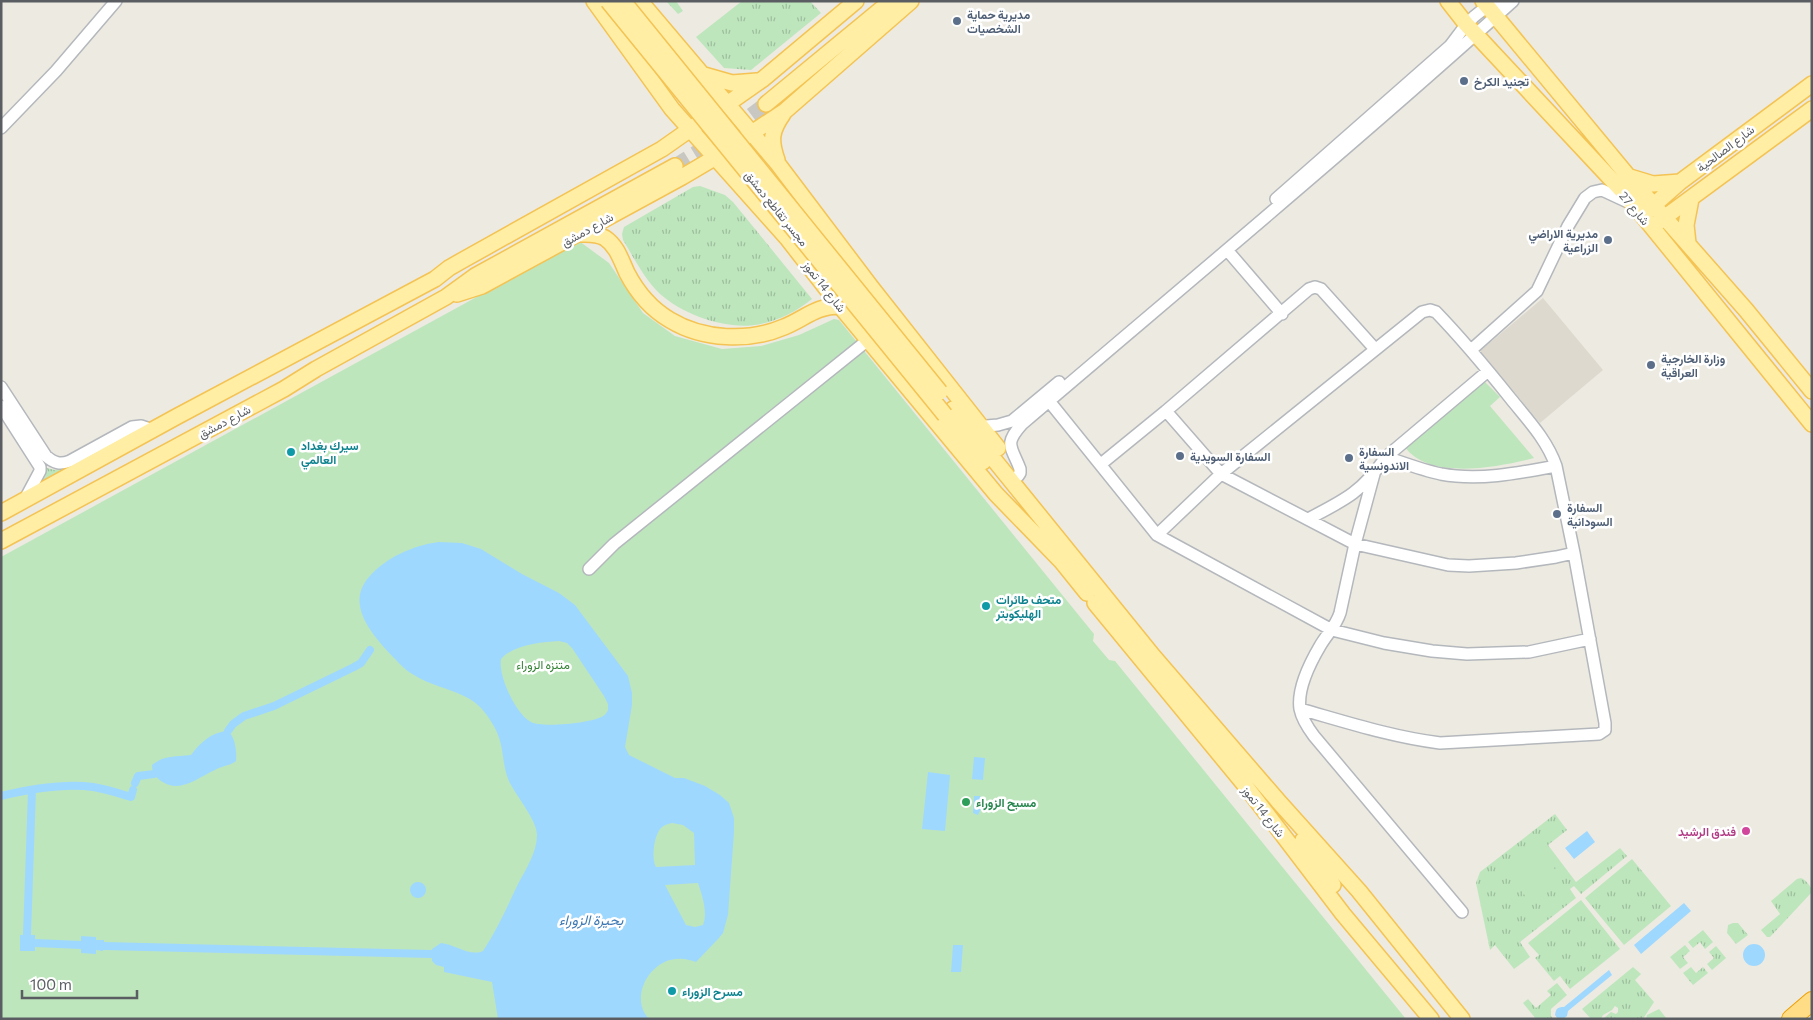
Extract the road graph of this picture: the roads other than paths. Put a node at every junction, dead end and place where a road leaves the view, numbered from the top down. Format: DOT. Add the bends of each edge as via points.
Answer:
graph roads {
  1 [pos="116,1"];
  2 [pos="594,1"];
  3 [pos="608,1"];
  4 [pos="623,1"];
  5 [pos="640,1"];
  6 [pos="856,1"];
  7 [pos="876,1"];
  8 [pos="891,1"];
  9 [pos="911,1"];
  10 [pos="1448,1"];
  11 [pos="1513,1"];
  12 [pos="1491,6"];
  13 [pos="1471,29"];
  14 [pos="702,75"];
  15 [pos="763,79"];
  16 [pos="1812,84"];
  17 [pos="723,107"];
  18 [pos="672,109"];
  19 [pos="1812,109"];
  20 [pos="785,111"];
  21 [pos="695,126"];
  22 [pos="1,128"];
  23 [pos="747,136"];
  24 [pos="718,155"];
  25 [pos="672,162"];
  26 [pos="778,164"];
  27 [pos="1628,176"];
  28 [pos="1680,182"];
  29 [pos="736,183"];
  30 [pos="1691,198"];
  31 [pos="1632,204"];
  32 [pos="1653,204"];
  33 [pos="1665,217"];
  34 [pos="1647,222"];
  35 [pos="579,234"];
  36 [pos="1688,244"];
  37 [pos="1227,250"];
  38 [pos="446,297"];
  39 [pos="840,306"];
  40 [pos="1282,314"];
  41 [pos="1768,337"];
  42 [pos="325,339"];
  43 [pos="868,340"];
  44 [pos="1376,349"];
  45 [pos="1471,350"];
  46 [pos="1751,350"];
  47 [pos="316,369"];
  48 [pos="1488,371"];
  49 [pos="1,387"];
  50 [pos="1812,391"];
  51 [pos="1049,401"];
  52 [pos="1,406"];
  53 [pos="1166,411"];
  54 [pos="949,412"];
  55 [pos="1812,424"];
  56 [pos="975,427"];
  57 [pos="153,430"];
  58 [pos="127,445"];
  59 [pos="34,446"];
  60 [pos="1386,457"];
  61 [pos="93,464"];
  62 [pos="1101,464"];
  63 [pos="1556,466"];
  64 [pos="135,468"];
  65 [pos="1221,474"];
  66 [pos="1374,474"];
  67 [pos="106,484"];
  68 [pos="1010,488"];
  69 [pos="24,501"];
  70 [pos="1,513"];
  71 [pos="1308,519"];
  72 [pos="1157,535"];
  73 [pos="1,541"];
  74 [pos="1356,544"];
  75 [pos="1574,553"];
  76 [pos="1067,559"];
  77 [pos="589,569"];
  78 [pos="1332,630"];
  79 [pos="1590,639"];
  80 [pos="1149,660"];
  81 [pos="1300,709"];
  82 [pos="1279,802"];
  83 [pos="1462,912"];
  84 [pos="1343,914"];
  85 [pos="1812,1001"];
  86 [pos="1812,1014"];
  87 [pos="1419,1019"];
  88 [pos="1432,1019"];
  89 [pos="1441,1019"];
  90 [pos="1452,1019"];
  91 [pos="1462,1019"];
  92 [pos="1791,1019"];
  93 [pos="1806,1019"];
  1 -- 22 [label="street" via="56,71"];
  2 -- 18 [label="main road, شارع 14 تموز"];
  3 -- 54 [label="main road, مجسر تقاطع دمشق, bridge"];
  4 -- 54 [label="main road, مجسر تقاطع دمشق, bridge"];
  5 -- 14 [label="main road, شارع 14 تموز"];
  6 -- 15 [label="main road"];
  7 -- 8 [label="main road" via="764,100"];
  9 -- 20 [label="main road"];
  10 -- 13 [label="main road, شارع 27"];
  11 -- 12 [label="street"];
  12 -- 13 [label="street"];
  12 -- 27 [label="main road, شارع 27"];
  13 -- 31 [label="main road, شارع 27"];
  13 -- 37 [label="street"];
  13 -- 56 [label="street" via="1017,418 1005,424"];
  14 -- 15 [label="main road" via="732,83"];
  14 -- 17 [label="main road, شارع 14 تموز"];
  15 -- 17 [label="main road"];
  16 -- 28 [label="main road, شارع الصالحية"];
  17 -- 23 [label="main road, شارع 14 تموز"];
  18 -- 21 [label="main road, شارع 14 تموز"];
  18 -- 25 [label="main road"];
  19 -- 30 [label="main road, شارع الصالحية"];
  20 -- 23 [label="main road"];
  20 -- 26 [label="main road" via="772,136"];
  21 -- 24 [label="main road, شارع 14 تموز"];
  21 -- 25 [label="main road, شارع دمشق"];
  23 -- 26 [label="main road, شارع 14 تموز"];
  24 -- 25 [label="main road, شارع دمشق"];
  24 -- 29 [label="main road, شارع 14 تموز"];
  25 -- 29 [label="main road" via="717,174"];
  25 -- 35 [label="main road, شارع دمشق"];
  25 -- 38 [label="main road, شارع دمشق" via="475,276"];
  25 -- 42 [label="main road, شارع دمشق" via="456,264 435,279"];
  26 -- 56 [label="main road, شارع 14 تموز"];
  27 -- 28 [label="main road" via="1653,184"];
  27 -- 32 [label="main road, شارع 27"];
  28 -- 32 [label="main road, شارع الصالحية"];
  29 -- 39 [label="main road, شارع 14 تموز" via="787,238"];
  30 -- 33 [label="main road, شارع الصالحية"];
  30 -- 36 [label="main road" via="1686,225"];
  31 -- 34 [label="main road, شارع 27"];
  31 -- 45 [label="street" via="1602,190 1586,198 1568,226 1537,291"];
  32 -- 33 [label="main road, شارع 27"];
  32 -- 34 [label="main road, شارع الصالحية"];
  33 -- 34 [label="main road, شارع الصالحية"];
  33 -- 36 [label="main road, شارع 27"];
  34 -- 46 [label="main road, شارع 27"];
  35 -- 38 [label="main road, شارع دمشق" via="482,286"];
  35 -- 39 [label="main road" via="605,238 616,248 631,280 653,308 670,320 697,331 729,337 758,335 786,327 819,308"];
  36 -- 41 [label="main road, شارع 27"];
  37 -- 40 [label="street"];
  37 -- 51 [label="street"];
  38 -- 47 [label="main road, شارع دمشق"];
  39 -- 43 [label="main road, شارع 14 تموز"];
  40 -- 44 [label="street" via="1316,287"];
  40 -- 53 [label="street"];
  41 -- 46 [label="main road"];
  41 -- 50 [label="main road, شارع 27"];
  42 -- 47 [label="main road" via="330,353"];
  42 -- 57 [label="main road, شارع دمشق"];
  43 -- 68 [label="main road, شارع 14 تموز"];
  43 -- 77 [label="street" via="614,544"];
  44 -- 45 [label="street" via="1422,312 1430,310 1436,312"];
  44 -- 65 [label="street"];
  45 -- 48 [label="street"];
  46 -- 55 [label="main road, شارع 27"];
  47 -- 64 [label="main road, شارع دمشق" via="284,390"];
  48 -- 60 [label="street"];
  48 -- 63 [label="street" via="1540,435"];
  49 -- 59 [label="street"];
  51 -- 62 [label="street"];
  51 -- 68 [label="street" via="1022,424 1011,440 1020,472"];
  52 -- 59 [label="street"];
  53 -- 62 [label="street"];
  53 -- 65 [label="street"];
  54 -- 56 [label="main road, شارع 14 تموز"];
  54 -- 68 [label="main road, شارع 14 تموز"];
  56 -- 68 [label="main road, شارع 14 تموز"];
  57 -- 58 [label="main road, شارع دمشق"];
  57 -- 59 [label="street" via="132,427 65,463 55,463"];
  58 -- 61 [label="main road, شارع دمشق"];
  58 -- 64 [label="main road" via="121,453 122,464"];
  59 -- 69 [label="street" via="40,472"];
  60 -- 63 [label="street" via="1435,472 1463,476"];
  60 -- 66 [label="street"];
  61 -- 67 [label="main road" via="101,464 106,469"];
  61 -- 69 [label="main road, شارع دمشق"];
  62 -- 72 [label="street"];
  63 -- 75 [label="street"];
  64 -- 67 [label="main road, شارع دمشق"];
  65 -- 71 [label="street"];
  65 -- 72 [label="street"];
  66 -- 71 [label="street" via="1344,500"];
  66 -- 74 [label="street"];
  67 -- 73 [label="main road, شارع دمشق"];
  68 -- 76 [label="main road, شارع 14 تموز"];
  68 -- 76 [label="main road, شارع 14 تموز"];
  69 -- 70 [label="main road, شارع دمشق"];
  71 -- 74 [label="street"];
  72 -- 78 [label="street"];
  74 -- 75 [label="street" via="1448,565 1469,566 1516,563"];
  74 -- 78 [label="street" via="1340,613"];
  75 -- 79 [label="street"];
  76 -- 80 [label="main road, شارع 14 تموز"];
  76 -- 80 [label="main road, شارع 14 تموز" via="1091,598"];
  78 -- 79 [label="street" via="1384,643 1467,654 1530,652"];
  78 -- 81 [label="street" via="1311,664 1302,687"];
  79 -- 81 [label="street" via="1605,723 1605,730 1599,734 1440,743"];
  80 -- 82 [label="main road, شارع 14 تموز"];
  80 -- 84 [label="main road, شارع 14 تموز"];
  81 -- 83 [label="street" via="1314,736"];
  82 -- 89 [label="main road, شارع 14 تموز" via="1348,905"];
  82 -- 90 [label="main road"];
  82 -- 91 [label="main road, شارع 14 تموز" via="1359,891"];
  84 -- 87 [label="main road" via="1365,953"];
  84 -- 88 [label="main road, شارع 14 تموز"];
  85 -- 92 [label="highway"];
  86 -- 93 [label="highway"];
}
